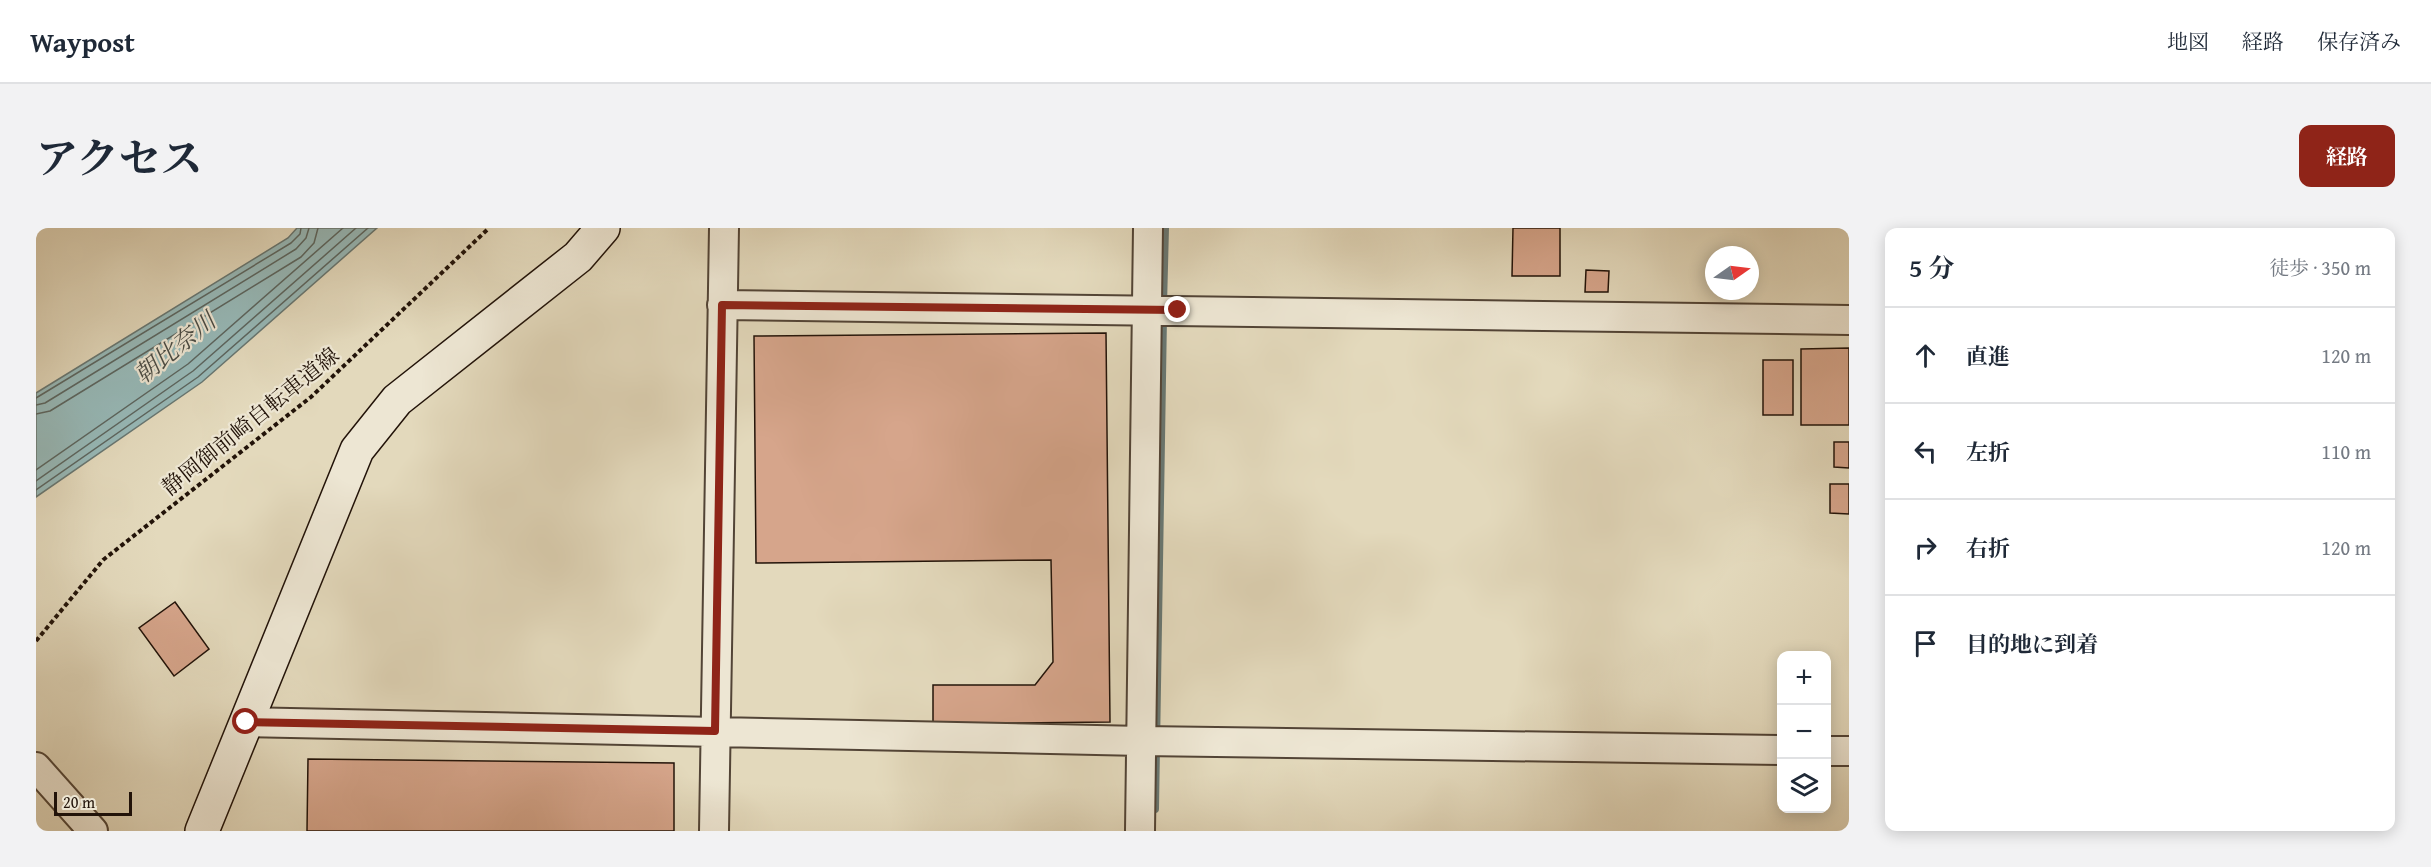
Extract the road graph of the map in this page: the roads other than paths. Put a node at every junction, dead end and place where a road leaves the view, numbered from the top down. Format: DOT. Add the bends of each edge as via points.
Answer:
graph roads {
  1 [pos="603,228"];
  2 [pos="724,228"];
  3 [pos="1148,228"];
  4 [pos="722,305"];
  5 [pos="1146,311"];
  6 [pos="1849,320"];
  7 [pos="246,722"];
  8 [pos="715,731"];
  9 [pos="1142,741"];
  10 [pos="1777,750"];
  11 [pos="1831,751"];
  12 [pos="1849,751"];
  13 [pos="36,767"];
  14 [pos="93,831"];
  15 [pos="202,831"];
  16 [pos="714,831"];
  17 [pos="1140,831"];
  1 -- 7 [label="street" via="578,257 397,400 357,450"];
  2 -- 4 [label="street"];
  3 -- 5 [label="street"];
  4 -- 5 [label="street"];
  4 -- 8 [label="street"];
  5 -- 6 [label="street"];
  5 -- 9 [label="street"];
  7 -- 8 [label="street"];
  7 -- 15 [label="street"];
  8 -- 9 [label="street"];
  8 -- 16 [label="street"];
  9 -- 10 [label="street"];
  9 -- 17 [label="street"];
  11 -- 12 [label="street"];
  13 -- 14 [label="street"];
}
